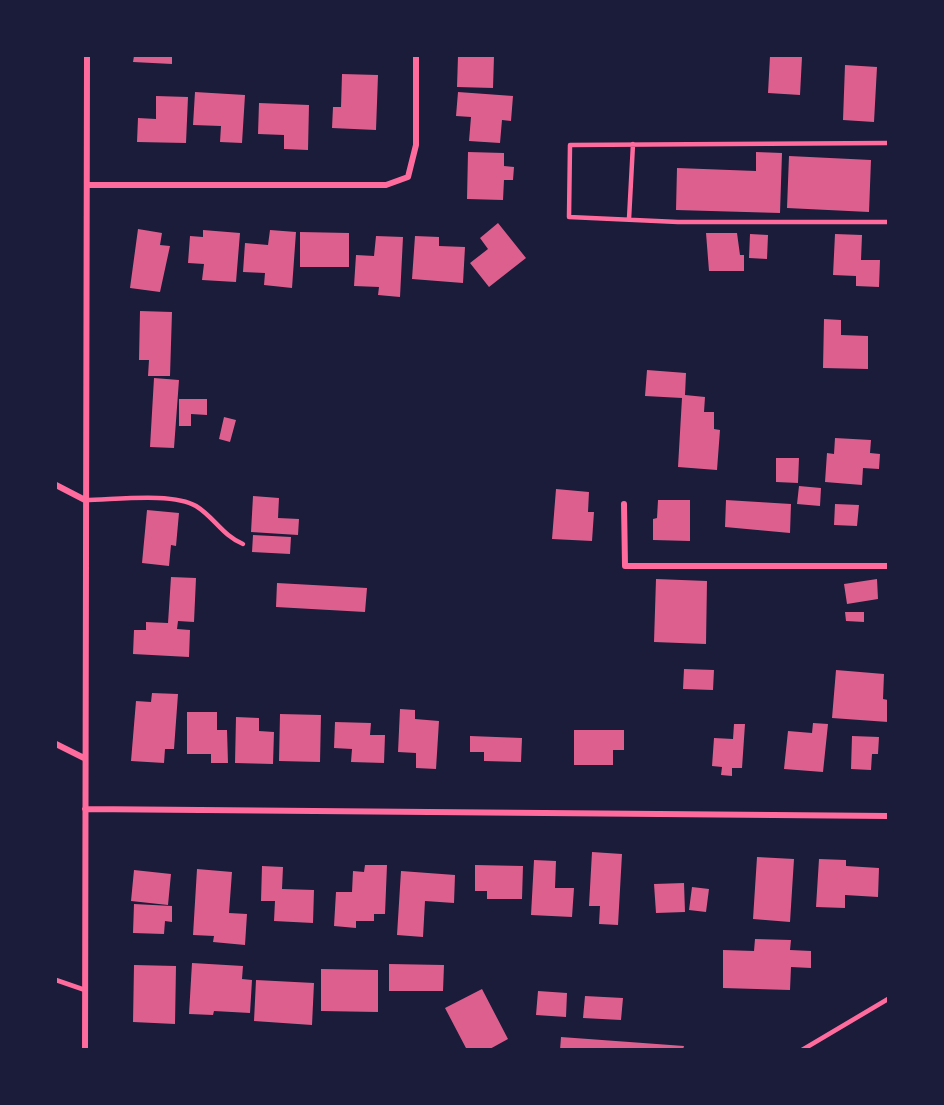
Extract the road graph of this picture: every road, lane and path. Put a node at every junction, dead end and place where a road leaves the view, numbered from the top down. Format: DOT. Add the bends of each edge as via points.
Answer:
graph roads {
  1 [pos="87,56"];
  2 [pos="416,56"];
  3 [pos="888,143"];
  4 [pos="633,144"];
  5 [pos="88,185"];
  6 [pos="629,219"];
  7 [pos="888,222"];
  8 [pos="56,485"];
  9 [pos="85,500"];
  10 [pos="624,504"];
  11 [pos="243,544"];
  12 [pos="888,566"];
  13 [pos="56,744"];
  14 [pos="84,758"];
  15 [pos="86,809"];
  16 [pos="888,816"];
  17 [pos="56,980"];
  18 [pos="85,990"];
  19 [pos="888,999"];
  20 [pos="85,1050"];
  21 [pos="802,1050"];
  1 -- 5 [label="street"];
  2 -- 5 [label="street" via="416,145 408,177 386,185"];
  3 -- 4 [label="lane"];
  4 -- 6 [label="lane"];
  4 -- 6 [label="lane" via="570,146 568,217"];
  5 -- 9 [label="street"];
  6 -- 7 [label="lane"];
  8 -- 9 [label="street"];
  9 -- 11 [label="lane" via="187,502 219,530"];
  9 -- 14 [label="street"];
  10 -- 12 [label="street" via="625,566"];
  13 -- 14 [label="street"];
  14 -- 15 [label="street"];
  15 -- 16 [label="street"];
  15 -- 18 [label="street"];
  17 -- 18 [label="lane"];
  18 -- 20 [label="street"];
  19 -- 21 [label="lane"];
}
